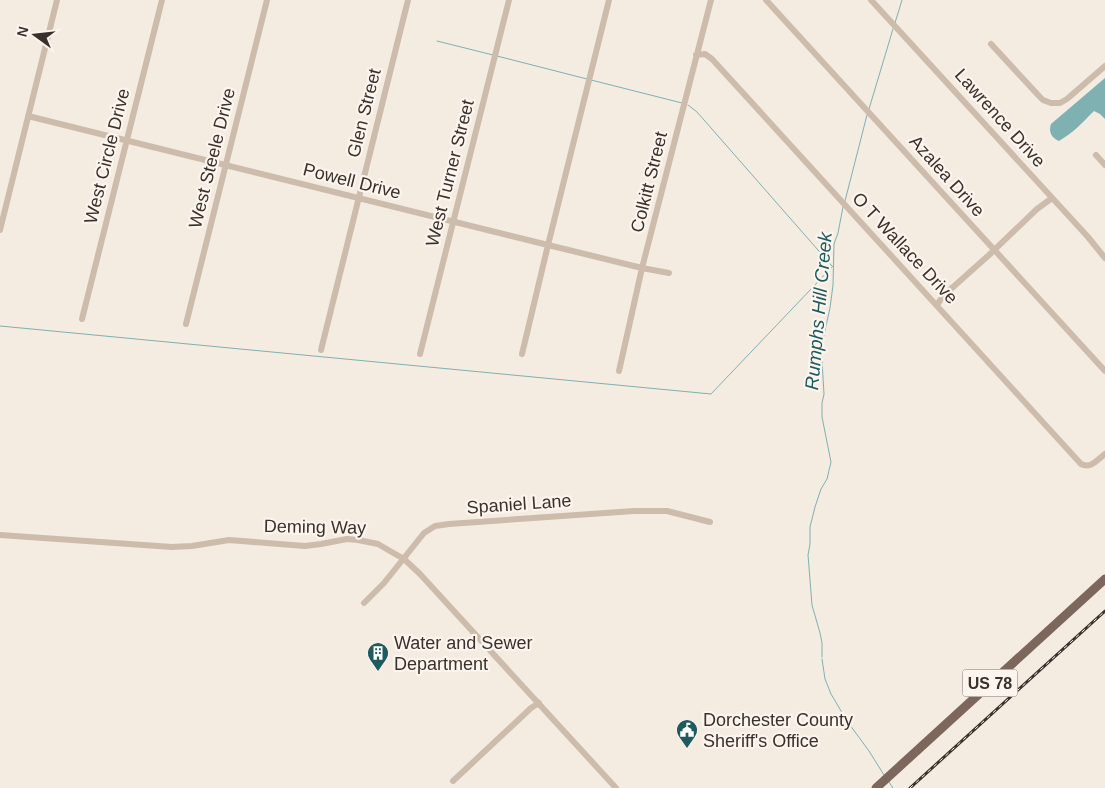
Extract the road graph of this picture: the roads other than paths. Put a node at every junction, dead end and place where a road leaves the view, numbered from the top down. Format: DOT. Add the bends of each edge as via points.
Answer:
graph roads {
  1 [pos="57,0"];
  2 [pos="162,0"];
  3 [pos="267,0"];
  4 [pos="408,0"];
  5 [pos="509,0"];
  6 [pos="609,0"];
  7 [pos="710,0"];
  8 [pos="766,0"];
  9 [pos="871,0"];
  10 [pos="991,44"];
  11 [pos="696,56"];
  12 [pos="1105,66"];
  13 [pos="28,116"];
  14 [pos="127,140"];
  15 [pos="1096,155"];
  16 [pos="226,164"];
  17 [pos="1105,165"];
  18 [pos="359,198"];
  19 [pos="1052,198"];
  20 [pos="4,200"];
  21 [pos="453,222"];
  22 [pos="0,230"];
  23 [pos="548,245"];
  24 [pos="994,250"];
  25 [pos="1105,258"];
  26 [pos="642,268"];
  27 [pos="669,273"];
  28 [pos="937,305"];
  29 [pos="82,319"];
  30 [pos="186,324"];
  31 [pos="321,350"];
  32 [pos="420,354"];
  33 [pos="522,354"];
  34 [pos="619,371"];
  35 [pos="1105,371"];
  36 [pos="1105,454"];
  37 [pos="710,522"];
  38 [pos="0,535"];
  39 [pos="404,559"];
  40 [pos="1105,579"];
  41 [pos="364,603"];
  42 [pos="539,703"];
  43 [pos="453,781"];
  44 [pos="616,788"];
  45 [pos="876,788"];
  1 -- 13 [label="street"];
  2 -- 14 [label="street, West Circle Drive"];
  3 -- 16 [label="street, West Steele Drive"];
  4 -- 18 [label="street, Glen Street"];
  5 -- 21 [label="street, West Turner Street"];
  6 -- 23 [label="street"];
  7 -- 11 [label="street, Colkitt Street"];
  8 -- 24 [label="street, Azalea Drive"];
  9 -- 19 [label="street, Lawrence Drive"];
  10 -- 12 [label="street" via="1039,96 1051,104 1068,99"];
  11 -- 26 [label="street, Colkitt Street"];
  11 -- 28 [label="street, O T Wallace Drive" via="705,54 712,59"];
  13 -- 14 [label="street, Powell Drive"];
  13 -- 20 [label="street"];
  14 -- 16 [label="street, Powell Drive"];
  14 -- 29 [label="street, West Circle Drive"];
  15 -- 17 [label="street"];
  16 -- 18 [label="street, Powell Drive"];
  16 -- 30 [label="street, West Steele Drive"];
  18 -- 21 [label="street, Powell Drive"];
  18 -- 31 [label="street, Glen Street"];
  19 -- 24 [label="street"];
  19 -- 25 [label="street, Lawrence Drive"];
  20 -- 22 [label="street"];
  21 -- 23 [label="street, Powell Drive"];
  21 -- 32 [label="street, West Turner Street"];
  23 -- 26 [label="street, Powell Drive"];
  23 -- 33 [label="street"];
  24 -- 28 [label="street"];
  24 -- 35 [label="street, Azalea Drive"];
  26 -- 27 [label="street, Powell Drive"];
  26 -- 34 [label="street, Colkitt Street"];
  28 -- 36 [label="street, O T Wallace Drive" via="1076,458 1090,466"];
  37 -- 39 [label="street, Spaniel Lane" via="667,511 638,511 446,524 435,526 424,534"];
  38 -- 39 [label="street, Deming Way" via="172,546 229,540 305,546 347,539 378,544"];
  39 -- 41 [label="street, Spaniel Lane"];
  39 -- 42 [label="street, Deming Way"];
  40 -- 45 [label="main road, US 78"];
  42 -- 43 [label="street"];
  42 -- 44 [label="street, Deming Way"];
}
